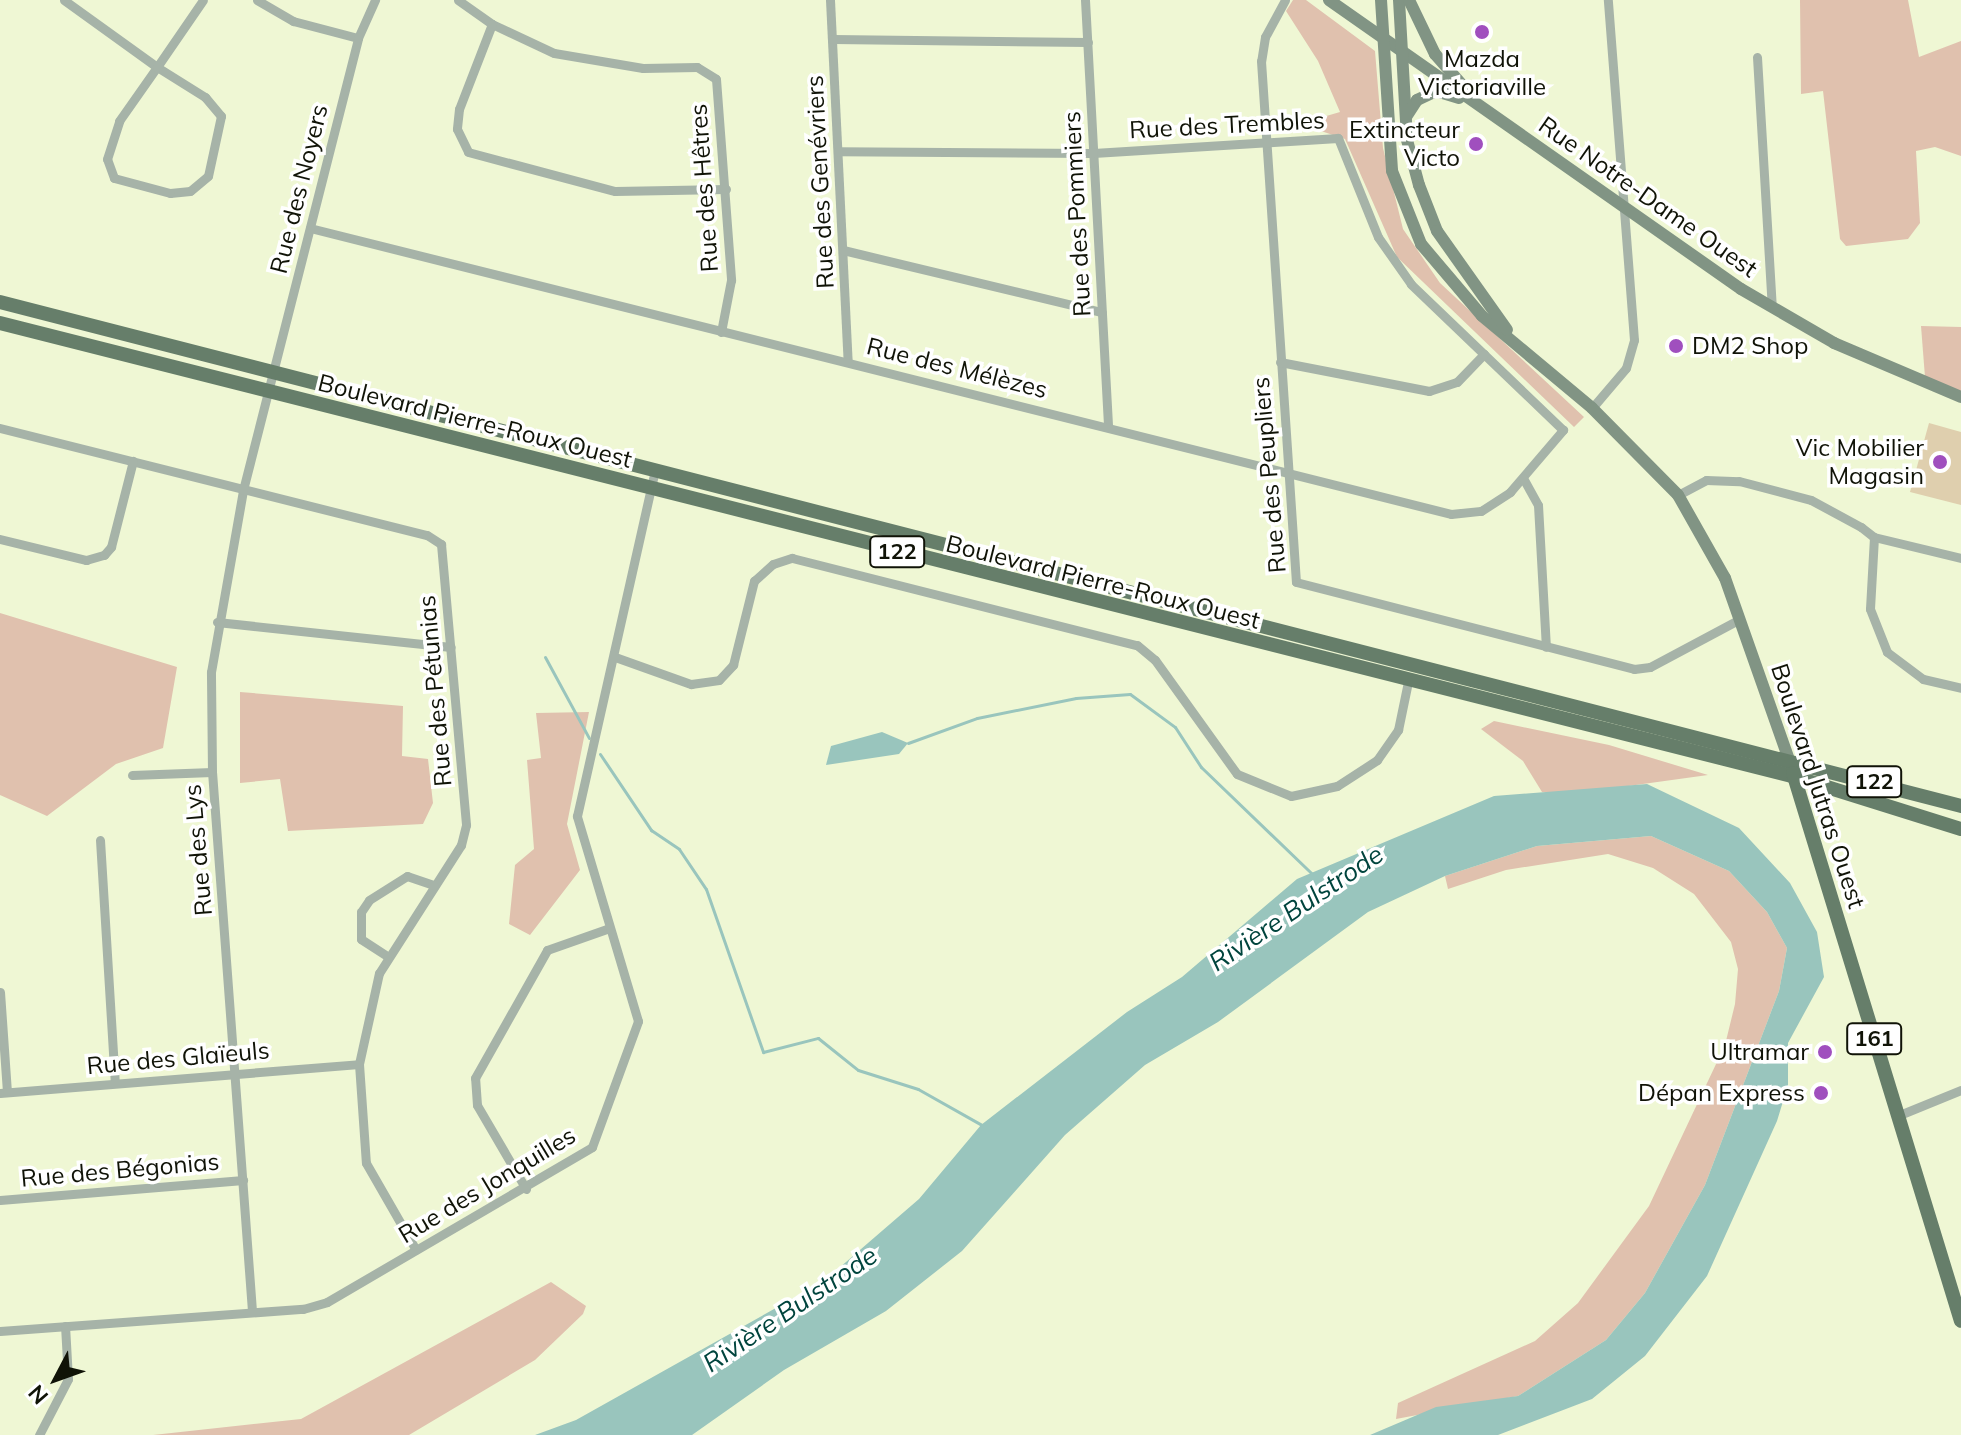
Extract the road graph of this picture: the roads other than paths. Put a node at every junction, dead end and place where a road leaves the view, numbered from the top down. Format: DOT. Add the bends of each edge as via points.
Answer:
graph roads {
  1 [pos="64,0"];
  2 [pos="203,0"];
  3 [pos="257,0"];
  4 [pos="375,0"];
  5 [pos="458,0"];
  6 [pos="830,0"];
  7 [pos="1085,0"];
  8 [pos="1285,0"];
  9 [pos="1329,0"];
  10 [pos="1381,0"];
  11 [pos="1399,0"];
  12 [pos="1409,0"];
  13 [pos="1608,0"];
  14 [pos="492,24"];
  15 [pos="358,38"];
  16 [pos="833,39"];
  17 [pos="1382,39"];
  18 [pos="1088,42"];
  19 [pos="1401,52"];
  20 [pos="1757,57"];
  21 [pos="157,67"];
  22 [pos="1483,109"];
  23 [pos="1405,120"];
  24 [pos="1266,140"];
  25 [pos="838,151"];
  26 [pos="1093,153"];
  27 [pos="726,189"];
  28 [pos="1622,207"];
  29 [pos="310,228"];
  30 [pos="843,250"];
  31 [pos="0,302"];
  32 [pos="1772,308"];
  33 [pos="1102,312"];
  34 [pos="0,323"];
  35 [pos="721,332"];
  36 [pos="1511,336"];
  37 [pos="1484,354"];
  38 [pos="848,362"];
  39 [pos="1280,362"];
  40 [pos="274,371"];
  41 [pos="269,391"];
  42 [pos="1961,397"];
  43 [pos="1592,408"];
  44 [pos="1108,425"];
  45 [pos="0,428"];
  46 [pos="1563,430"];
  47 [pos="133,461"];
  48 [pos="655,470"];
  49 [pos="1287,475"];
  50 [pos="1523,478"];
  51 [pos="651,489"];
  52 [pos="243,490"];
  53 [pos="1678,495"];
  54 [pos="1874,537"];
  55 [pos="0,539"];
  56 [pos="1961,558"];
  57 [pos="1740,619"];
  58 [pos="217,622"];
  59 [pos="451,647"];
  60 [pos="1546,647"];
  61 [pos="615,657"];
  62 [pos="1413,662"];
  63 [pos="1407,682"];
  64 [pos="1961,688"];
  65 [pos="1788,757"];
  66 [pos="212,772"];
  67 [pos="132,775"];
  68 [pos="1795,777"];
  69 [pos="1961,806"];
  70 [pos="1961,829"];
  71 [pos="100,840"];
  72 [pos="433,885"];
  73 [pos="607,929"];
  74 [pos="387,956"];
  75 [pos="0,992"];
  76 [pos="359,1064"];
  77 [pos="236,1072"];
  78 [pos="115,1083"];
  79 [pos="1961,1090"];
  80 [pos="3,1092"];
  81 [pos="1897,1116"];
  82 [pos="243,1180"];
  83 [pos="526,1189"];
  84 [pos="0,1200"];
  85 [pos="416,1250"];
  86 [pos="252,1311"];
  87 [pos="1961,1321"];
  88 [pos="65,1326"];
  89 [pos="0,1331"];
  90 [pos="39,1435"];
  1 -- 21 [label="street"];
  2 -- 21 [label="street"];
  3 -- 15 [label="street" via="293,21"];
  4 -- 15 [label="street, Rue des Noyers"];
  5 -- 14 [label="street, Rue des Hêtres"];
  6 -- 16 [label="street, Rue des Genévriers"];
  7 -- 18 [label="street, Rue des Pommiers"];
  8 -- 24 [label="street, Rue des Peupliers" via="1263,48"];
  9 -- 17 [label="main road, Rue Notre-Dame Ouest"];
  10 -- 17 [label="main road, Boulevard Jutras Ouest"];
  11 -- 19 [label="main road, Boulevard Jutras Ouest"];
  12 -- 22 [label="main road" via="1435,54"];
  13 -- 28 [label="street"];
  14 -- 27 [label="street, Rue des Hêtres" via="574,58 706,69 716,79"];
  14 -- 27 [label="street" via="459,109 457,129 468,152 615,191"];
  15 -- 29 [label="street, Rue des Noyers"];
  16 -- 18 [label="street"];
  16 -- 25 [label="street, Rue des Genévriers"];
  17 -- 19 [label="main road, Rue Notre-Dame Ouest"];
  17 -- 36 [label="main road, Boulevard Jutras Ouest" via="1388,144 1400,197 1421,244 1453,286"];
  18 -- 26 [label="street, Rue des Pommiers"];
  19 -- 22 [label="main road, Rue Notre-Dame Ouest"];
  19 -- 23 [label="main road, Boulevard Jutras Ouest"];
  20 -- 32 [label="street"];
  21 -- 21 [label="street" via="205,97 222,123 208,176 184,192 126,182 107,167 119,121"];
  22 -- 23 [label="main road" via="1436,91 1417,100"];
  22 -- 28 [label="main road, Rue Notre-Dame Ouest"];
  23 -- 36 [label="main road, Boulevard Jutras Ouest" via="1412,162 1437,231"];
  24 -- 26 [label="street, Rue des Trembles"];
  24 -- 37 [label="street, Rue des Trembles" via="1338,138 1391,259"];
  24 -- 39 [label="street, Rue des Peupliers"];
  25 -- 26 [label="street, Rue des Trembles"];
  25 -- 30 [label="street, Rue des Genévriers"];
  26 -- 33 [label="street, Rue des Pommiers"];
  27 -- 35 [label="street, Rue des Hêtres" via="731,280"];
  28 -- 32 [label="main road, Rue Notre-Dame Ouest"];
  28 -- 43 [label="street" via="1632,354"];
  29 -- 35 [label="street, Rue des Mélèzes"];
  29 -- 40 [label="street, Rue des Noyers"];
  30 -- 33 [label="street"];
  30 -- 38 [label="street, Rue des Genévriers"];
  31 -- 40 [label="main road, Boulevard Pierre-Roux Ouest / 122"];
  32 -- 42 [label="main road, Rue Notre-Dame Ouest" via="1886,368"];
  33 -- 44 [label="street, Rue des Pommiers"];
  34 -- 41 [label="main road, Boulevard Pierre-Roux Ouest / 122"];
  35 -- 38 [label="street, Rue des Mélèzes"];
  36 -- 43 [label="main road, Boulevard Jutras Ouest"];
  37 -- 39 [label="street" via="1457,382 1429,391"];
  37 -- 46 [label="street, Rue des Trembles"];
  38 -- 44 [label="street, Rue des Mélèzes"];
  39 -- 49 [label="street, Rue des Peupliers"];
  40 -- 41 [label="street, Rue des Noyers"];
  40 -- 48 [label="main road, Boulevard Pierre-Roux Ouest / 122"];
  41 -- 51 [label="main road, Boulevard Pierre-Roux Ouest / 122"];
  41 -- 52 [label="street, Rue des Lys"];
  43 -- 53 [label="main road, Boulevard Jutras Ouest"];
  44 -- 49 [label="street, Rue des Mélèzes"];
  45 -- 47 [label="street, Rue des Pétunias"];
  46 -- 50 [label="street, Rue des Mélèzes"];
  47 -- 52 [label="street, Rue des Pétunias"];
  47 -- 55 [label="street" via="104,555 86,560"];
  48 -- 51 [label="street, Rue des Jonquilles"];
  48 -- 62 [label="main road, Boulevard Pierre-Roux Ouest / 122"];
  49 -- 50 [label="street, Rue des Mélèzes" via="1466,515 1494,504"];
  49 -- 60 [label="street, Rue des Peupliers" via="1300,585"];
  50 -- 60 [label="street" via="1538,505"];
  51 -- 61 [label="street, Rue des Jonquilles"];
  51 -- 63 [label="main road, Boulevard Pierre-Roux Ouest / 122"];
  52 -- 58 [label="street, Rue des Lys"];
  52 -- 59 [label="street, Rue des Pétunias" via="435,539 443,551"];
  53 -- 54 [label="street" via="1706,480 1739,481 1811,500"];
  53 -- 57 [label="main road, Boulevard Jutras Ouest" via="1718,564"];
  54 -- 56 [label="street"];
  54 -- 64 [label="street" via="1870,609 1887,652 1923,679"];
  57 -- 60 [label="street, Rue des Peupliers" via="1643,669"];
  57 -- 65 [label="main road, Boulevard Jutras Ouest"];
  58 -- 59 [label="street"];
  58 -- 66 [label="street, Rue des Lys"];
  59 -- 72 [label="street, Rue des Pétunias" via="466,825 461,845"];
  61 -- 63 [label="street" via="679,681 719,680 733,665 754,581 773,564 792,558 1137,645 1155,660 1237,774 1291,796 1316,794 1365,771 1398,730"];
  61 -- 73 [label="street, Rue des Jonquilles" via="577,816"];
  62 -- 63 [label="street"];
  62 -- 65 [label="main road, Boulevard Pierre-Roux Ouest / 122"];
  63 -- 68 [label="main road, Boulevard Pierre-Roux Ouest / 122"];
  65 -- 68 [label="main road, Boulevard Jutras Ouest / 161"];
  65 -- 69 [label="main road, Boulevard Pierre-Roux Ouest / 122"];
  66 -- 67 [label="street"];
  66 -- 77 [label="street, Rue des Lys"];
  68 -- 70 [label="main road, Boulevard Pierre-Roux Ouest / 122"];
  68 -- 81 [label="main road, Boulevard Jutras Ouest / 161"];
  71 -- 78 [label="street"];
  72 -- 74 [label="street, Rue des Pétunias"];
  72 -- 74 [label="street" via="407,876 369,900 361,912 361,939"];
  73 -- 83 [label="street, Rue des Jonquilles" via="636,1034 592,1147"];
  73 -- 83 [label="street" via="547,950 475,1078 477,1105"];
  74 -- 76 [label="street, Rue des Pétunias"];
  75 -- 80 [label="street"];
  76 -- 77 [label="street, Rue des Glaïeuls"];
  76 -- 85 [label="street, Rue des Pétunias" via="366,1163"];
  77 -- 78 [label="street, Rue des Glaïeuls"];
  77 -- 82 [label="street, Rue des Lys"];
  78 -- 80 [label="street, Rue des Glaïeuls"];
  79 -- 81 [label="street"];
  81 -- 87 [label="main road, Boulevard Jutras Ouest / 161"];
  82 -- 84 [label="street, Rue des Bégonias"];
  82 -- 86 [label="street, Rue des Lys"];
  83 -- 85 [label="street, Rue des Jonquilles"];
  85 -- 86 [label="street, Rue des Jonquilles" via="327,1302"];
  86 -- 88 [label="street, Rue des Jonquilles"];
  88 -- 89 [label="street, Rue des Jonquilles"];
  88 -- 90 [label="street" via="68,1379"];
}
